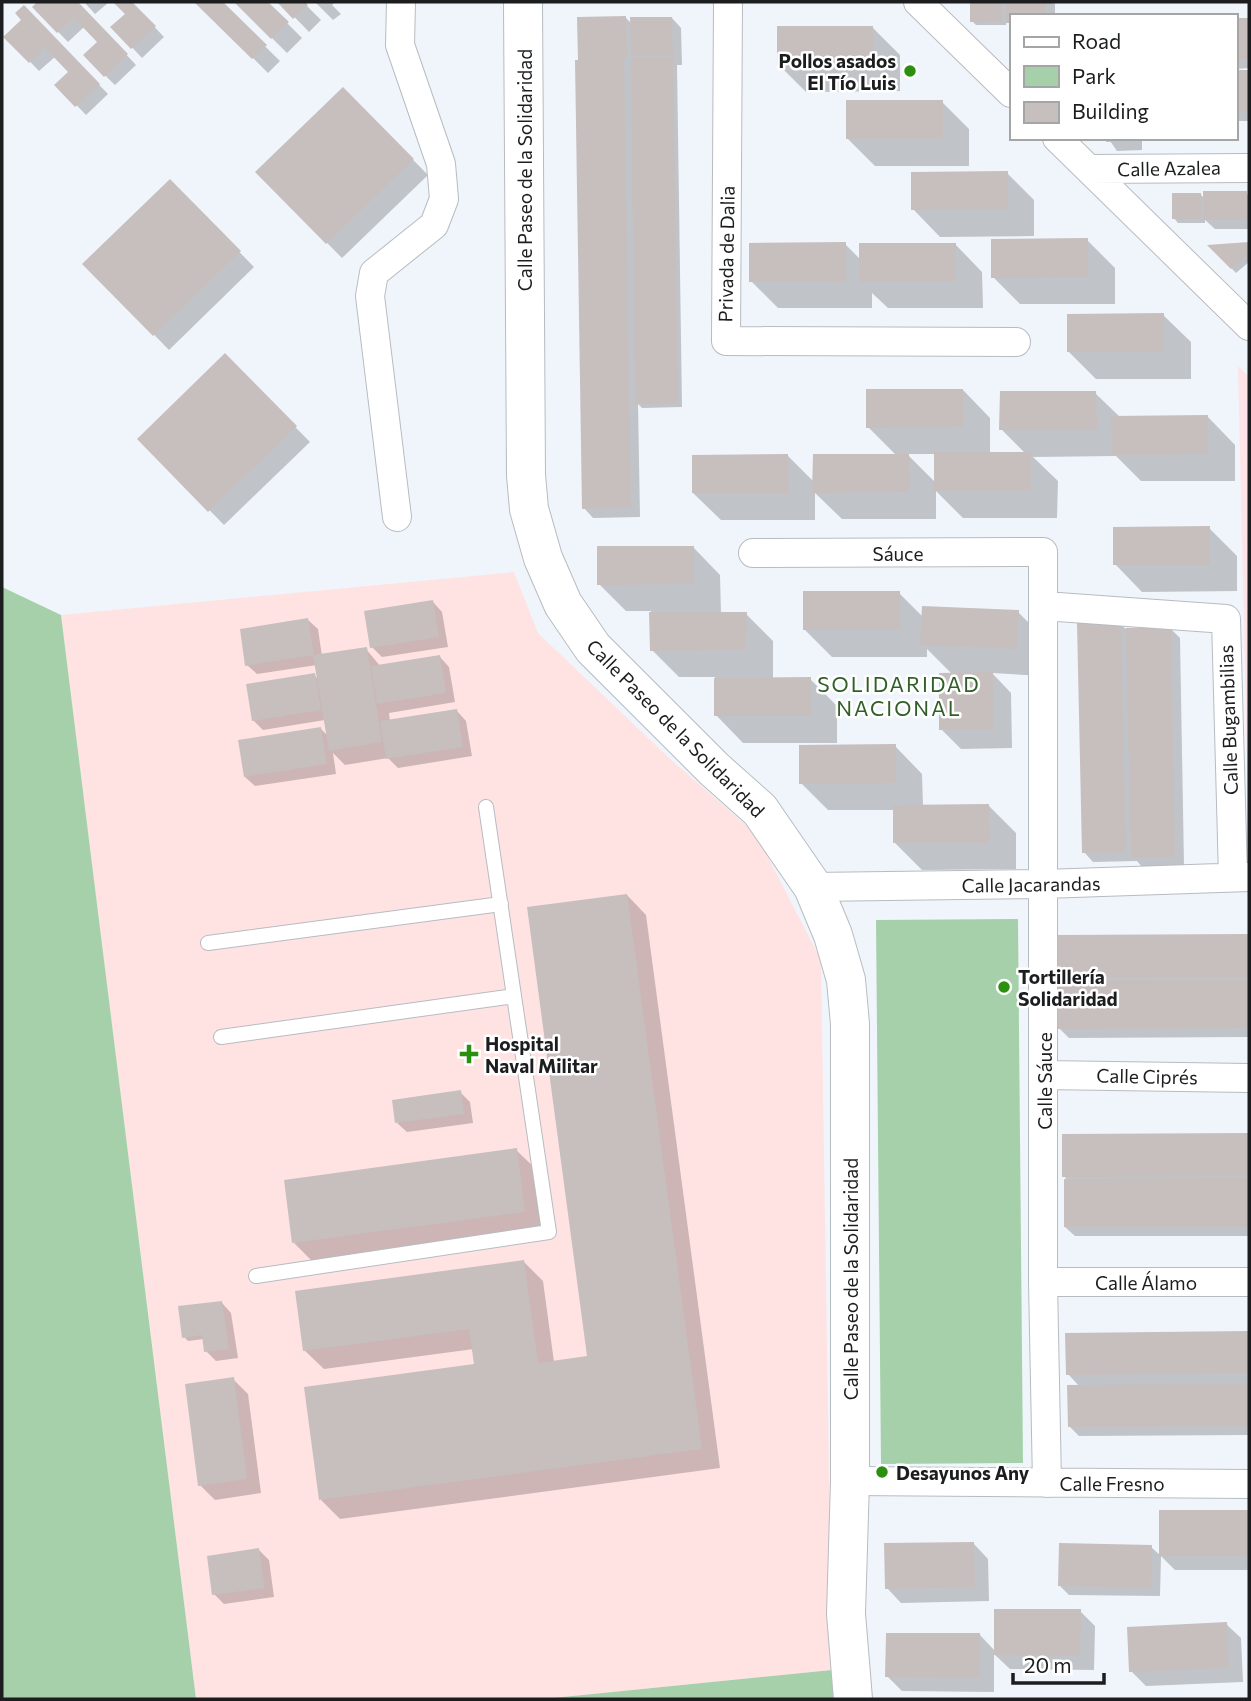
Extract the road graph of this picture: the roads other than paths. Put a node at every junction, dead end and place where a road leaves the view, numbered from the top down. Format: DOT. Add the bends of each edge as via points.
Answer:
graph roads {
  1 [pos="401,2"];
  2 [pos="523,2"];
  3 [pos="728,2"];
  4 [pos="918,2"];
  5 [pos="1010,92"];
  6 [pos="1060,140"];
  7 [pos="1249,167"];
  8 [pos="1089,169"];
  9 [pos="1249,326"];
  10 [pos="1016,342"];
  11 [pos="397,517"];
  12 [pos="1043,552"];
  13 [pos="753,553"];
  14 [pos="1044,606"];
  15 [pos="486,807"];
  16 [pos="1241,877"];
  17 [pos="1044,884"];
  18 [pos="813,887"];
  19 [pos="501,904"];
  20 [pos="208,943"];
  21 [pos="514,996"];
  22 [pos="222,1037"];
  23 [pos="1044,1075"];
  24 [pos="1249,1078"];
  25 [pos="256,1276"];
  26 [pos="1043,1282"];
  27 [pos="1249,1282"];
  28 [pos="849,1481"];
  29 [pos="1047,1483"];
  30 [pos="1249,1484"];
  31 [pos="853,1699"];
  1 -- 11 [label="street" via="400,45 441,163 444,200 434,225 374,273 370,296"];
  2 -- 18 [label="street, Calle Paseo de la Solidaridad" via="526,475 529,509 543,558 564,604 593,648 760,810"];
  3 -- 10 [label="street, Privada de Dalia" via="726,341"];
  4 -- 5 [label="street"];
  6 -- 8 [label="street"];
  7 -- 8 [label="street, Calle Azalea"];
  8 -- 9 [label="street"];
  12 -- 13 [label="street, Sáuce"];
  12 -- 14 [label="street, Calle Sáuce"];
  14 -- 16 [label="street, Calle Bugambilias" via="1226,619"];
  14 -- 17 [label="street, Calle Sáuce"];
  15 -- 19 [label="lane"];
  16 -- 17 [label="street, Calle Jacarandas"];
  17 -- 18 [label="street, Calle Jacarandas"];
  17 -- 23 [label="street, Calle Sáuce"];
  18 -- 28 [label="street, Calle Paseo de la Solidaridad" via="846,980 850,1024"];
  19 -- 20 [label="lane"];
  19 -- 21 [label="lane"];
  21 -- 22 [label="lane"];
  21 -- 25 [label="lane" via="550,1233"];
  23 -- 24 [label="street, Calle Ciprés"];
  23 -- 26 [label="street, Calle Sáuce"];
  26 -- 27 [label="street, Calle Álamo"];
  26 -- 29 [label="street, Calle Sáuce"];
  28 -- 29 [label="street, Calle Fresno"];
  28 -- 31 [label="street, Calle Paseo de la Solidaridad" via="846,1615"];
  29 -- 30 [label="street, Calle Fresno"];
}
